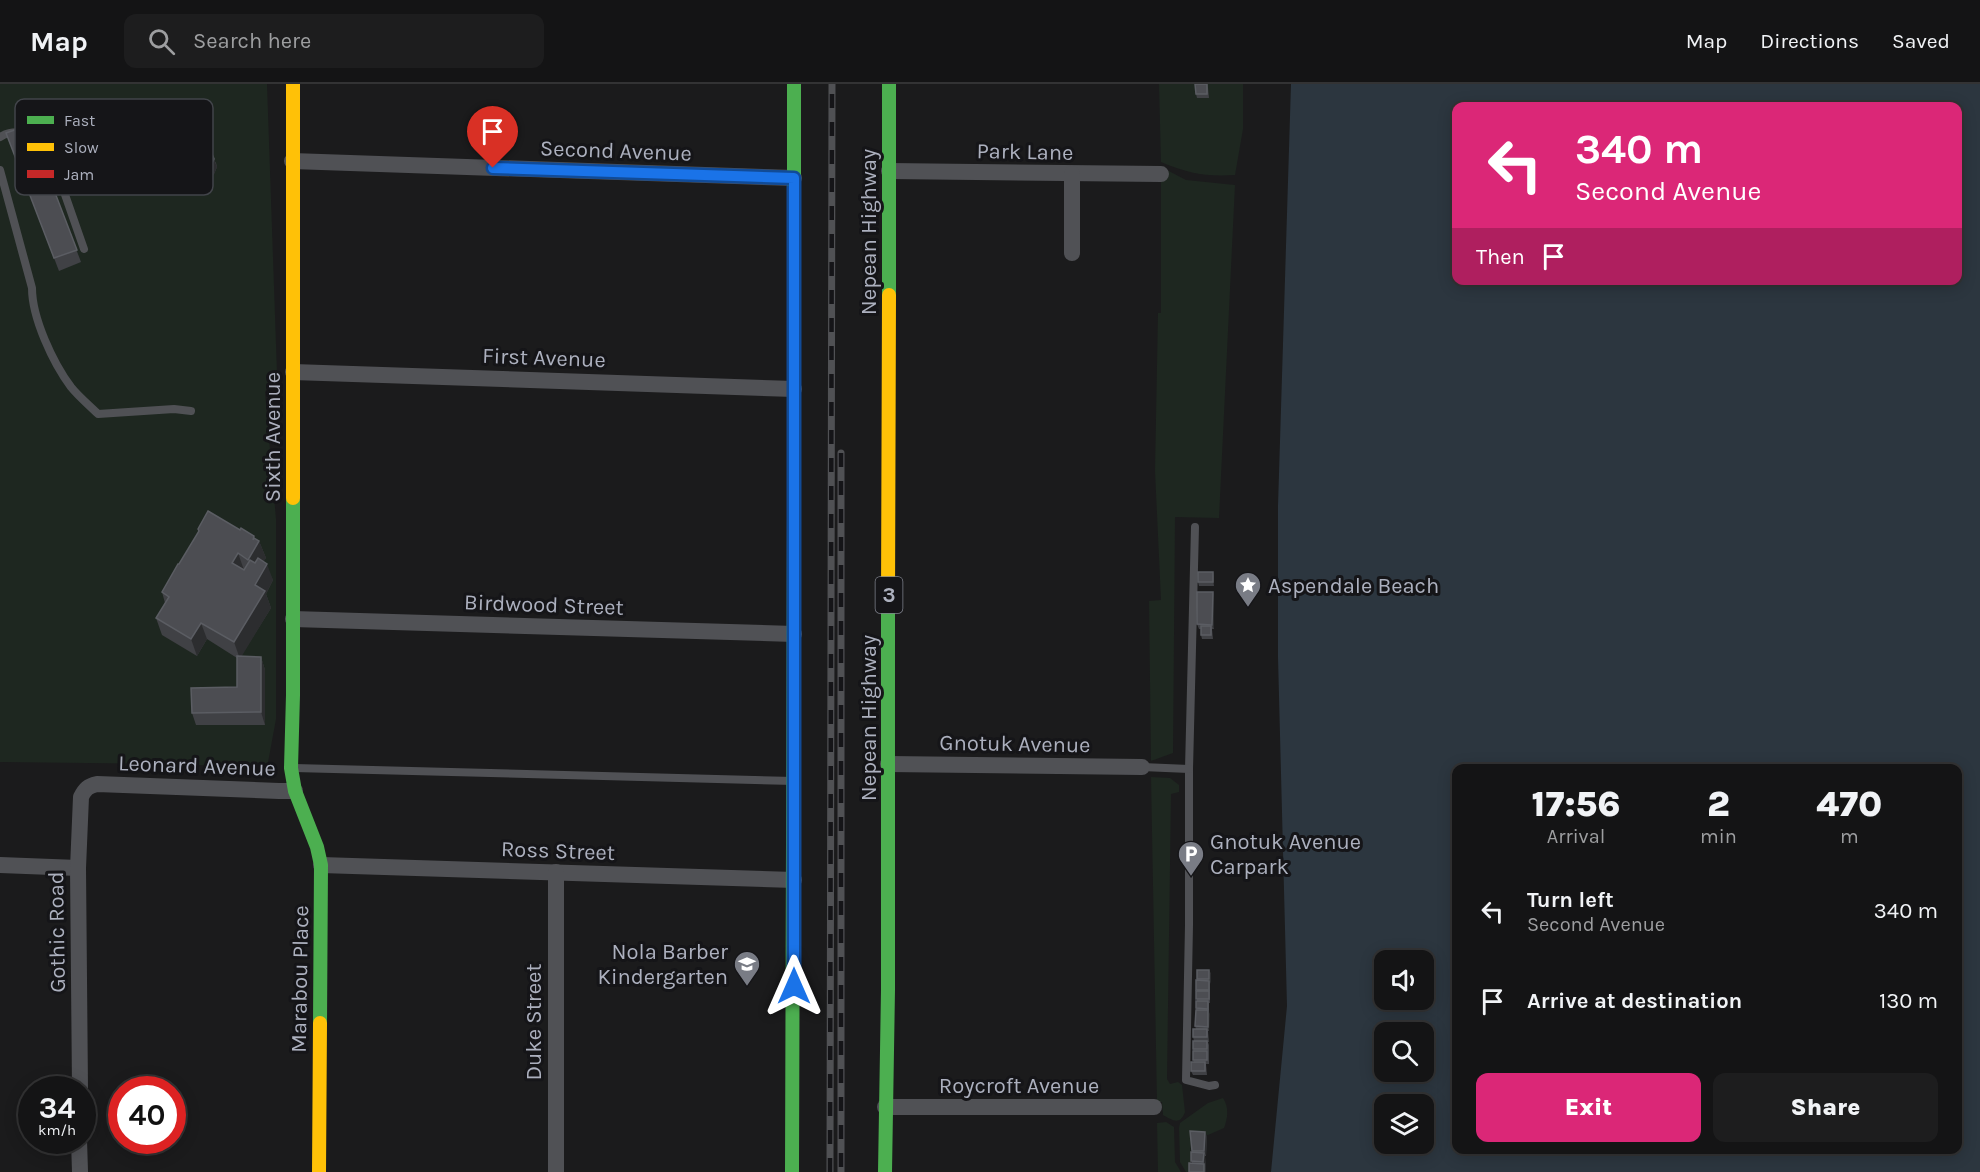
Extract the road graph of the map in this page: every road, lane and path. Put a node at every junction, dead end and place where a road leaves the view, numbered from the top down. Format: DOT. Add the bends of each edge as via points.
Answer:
graph roads {
  1 [pos="293,84"];
  2 [pos="794,84"];
  3 [pos="889,84"];
  4 [pos="15,133"];
  5 [pos="0,136"];
  6 [pos="292,161"];
  7 [pos="0,170"];
  8 [pos="889,171"];
  9 [pos="1072,174"];
  10 [pos="1161,174"];
  11 [pos="794,178"];
  12 [pos="65,195"];
  13 [pos="84,249"];
  14 [pos="1072,253"];
  15 [pos="293,372"];
  16 [pos="794,388"];
  17 [pos="191,411"];
  18 [pos="1195,527"];
  19 [pos="293,619"];
  20 [pos="794,634"];
  21 [pos="888,764"];
  22 [pos="1142,767"];
  23 [pos="291,768"];
  24 [pos="1189,769"];
  25 [pos="794,782"];
  26 [pos="97,784"];
  27 [pos="295,790"];
  28 [pos="0,865"];
  29 [pos="321,865"];
  30 [pos="78,868"];
  31 [pos="556,872"];
  32 [pos="794,880"];
  33 [pos="80,1076"];
  34 [pos="1215,1085"];
  35 [pos="885,1107"];
  36 [pos="1154,1107"];
  37 [pos="80,1154"];
  38 [pos="80,1172"];
  39 [pos="319,1172"];
  40 [pos="556,1172"];
  41 [pos="792,1172"];
  42 [pos="885,1172"];
  1 -- 6 [label="main road, Sixth Avenue"];
  2 -- 11 [label="main road"];
  3 -- 8 [label="main road, Nepean Highway / 3"];
  4 -- 5 [label="lane"];
  6 -- 11 [label="street, Second Avenue"];
  6 -- 15 [label="main road, Sixth Avenue"];
  7 -- 17 [label="lane" via="38,323 72,388 98,414"];
  8 -- 9 [label="street, Park Lane"];
  8 -- 21 [label="main road, Nepean Highway / 3"];
  9 -- 10 [label="street, Park Lane"];
  9 -- 14 [label="street"];
  11 -- 16 [label="main road"];
  12 -- 13 [label="lane"];
  15 -- 16 [label="street, First Avenue"];
  15 -- 19 [label="main road, Sixth Avenue"];
  16 -- 20 [label="main road"];
  18 -- 24 [label="lane"];
  19 -- 20 [label="street, Birdwood Street"];
  19 -- 23 [label="main road, Sixth Avenue"];
  20 -- 25 [label="main road"];
  21 -- 22 [label="street, Gnotuk Avenue"];
  21 -- 35 [label="main road, Nepean Highway / 3"];
  22 -- 24 [label="lane"];
  23 -- 25 [label="lane"];
  23 -- 27 [label="main road, Sixth Avenue"];
  24 -- 34 [label="lane" via="1186,1080"];
  25 -- 32 [label="main road"];
  26 -- 27 [label="street, Leonard Avenue"];
  26 -- 30 [label="street, Gothic Road" via="90,785 81,796"];
  27 -- 29 [label="main road, Marabou Place"];
  28 -- 30 [label="street"];
  29 -- 31 [label="street, Ross Street"];
  29 -- 39 [label="main road, Marabou Place"];
  30 -- 33 [label="street, Gothic Road"];
  31 -- 32 [label="street, Ross Street"];
  31 -- 40 [label="street, Duke Street"];
  32 -- 41 [label="main road"];
  35 -- 36 [label="street, Roycroft Avenue"];
  35 -- 42 [label="main road, Nepean Highway / 3"];
  37 -- 38 [label="street"];
}
